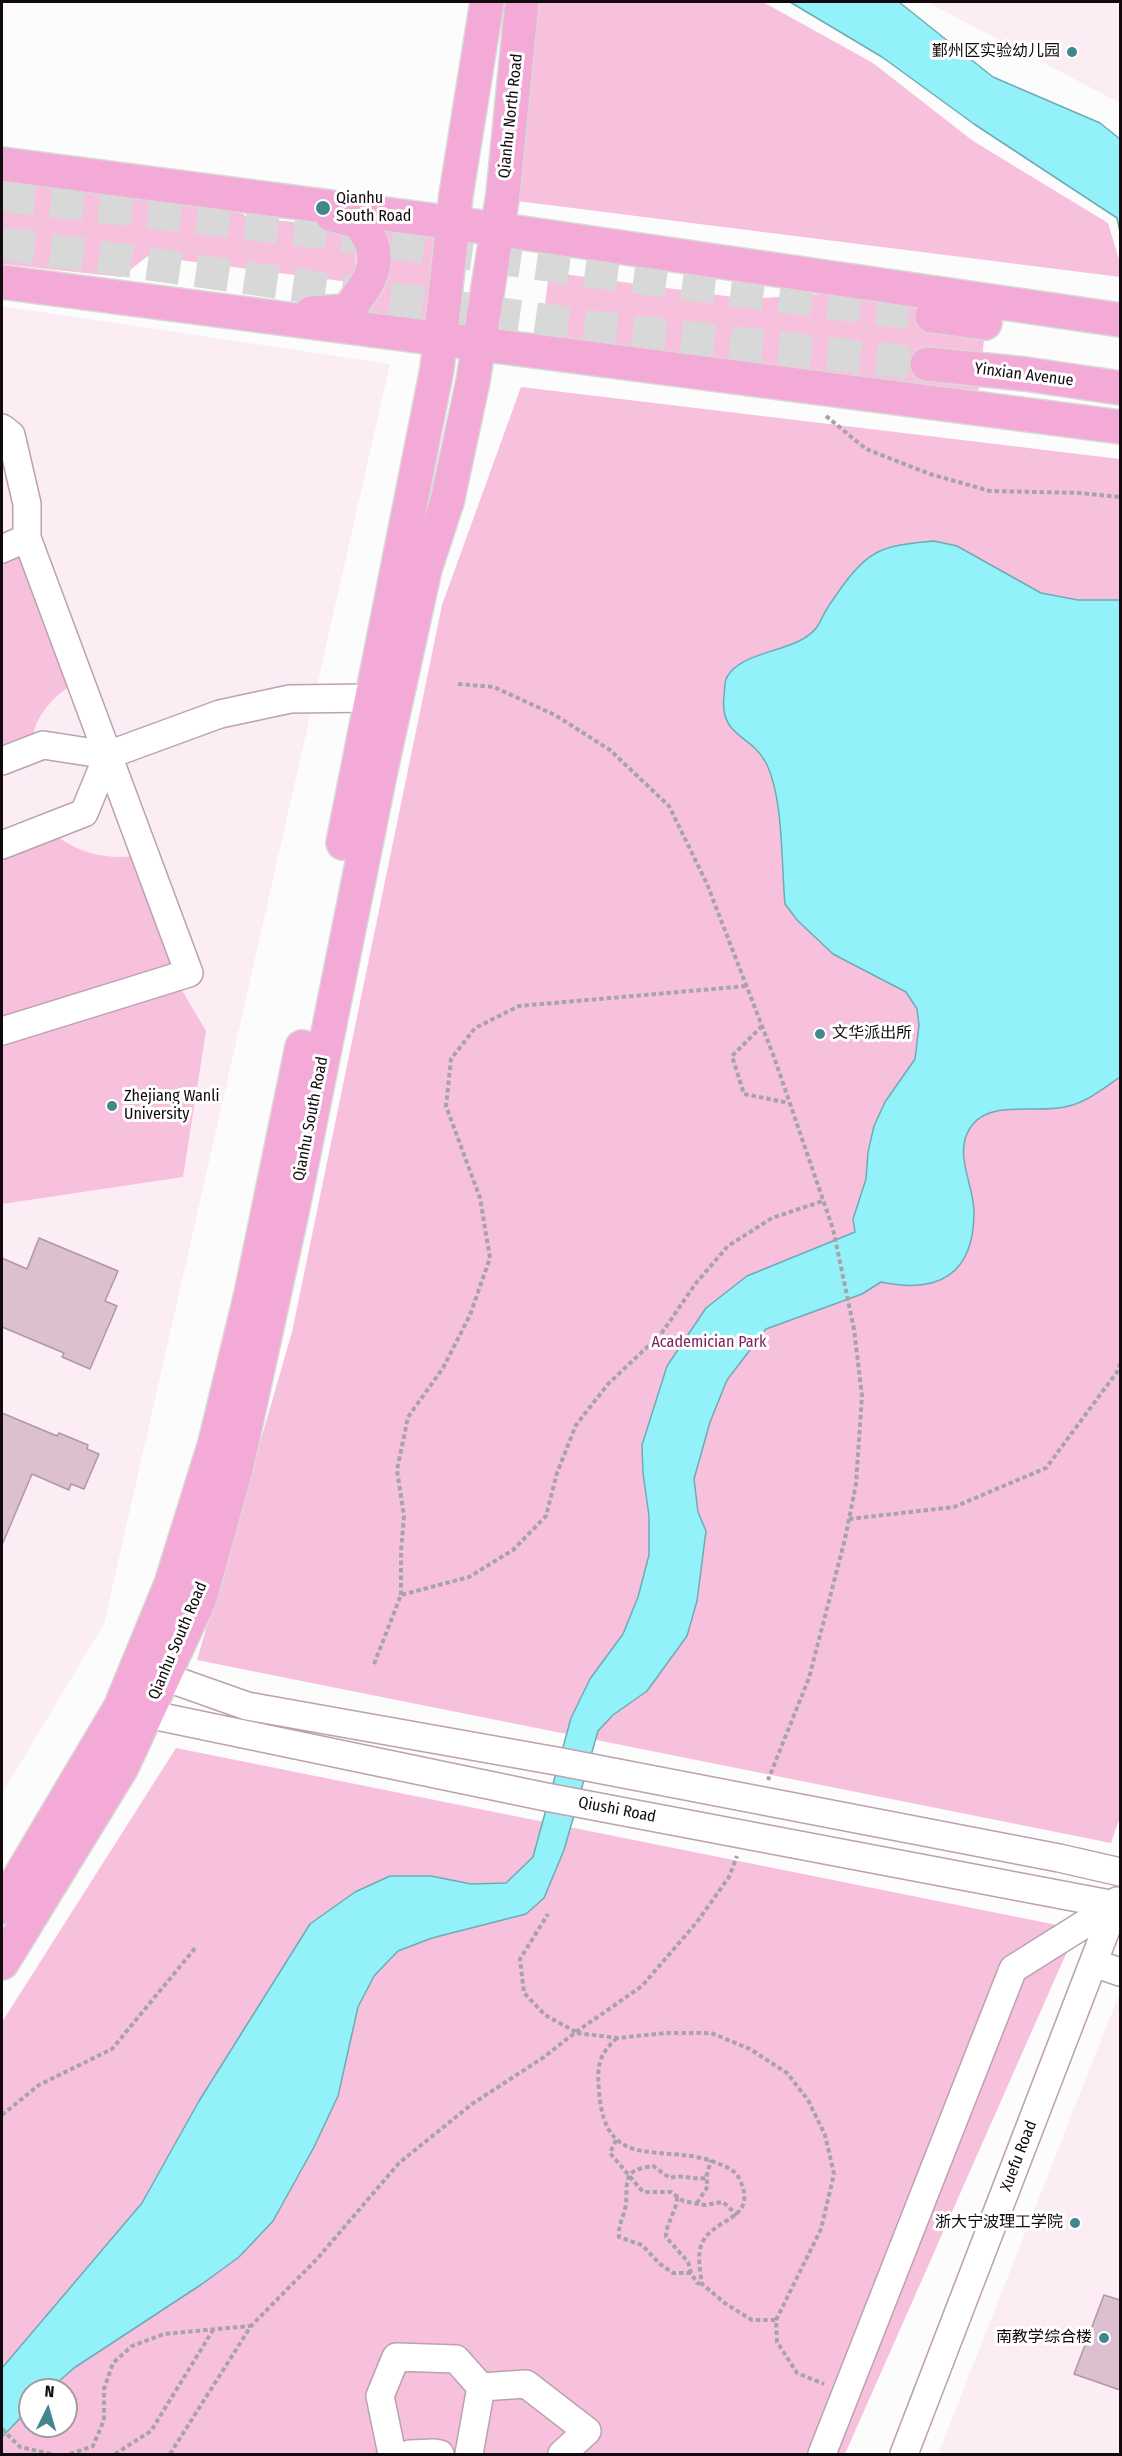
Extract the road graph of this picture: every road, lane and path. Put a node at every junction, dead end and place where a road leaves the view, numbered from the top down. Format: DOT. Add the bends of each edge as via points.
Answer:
graph roads {
  1 [pos="487,2"];
  2 [pos="522,2"];
  3 [pos="2,164"];
  4 [pos="265,198"];
  5 [pos="454,223"];
  6 [pos="498,231"];
  7 [pos="2,282"];
  8 [pos="258,315"];
  9 [pos="932,316"];
  10 [pos="1120,320"];
  11 [pos="440,338"];
  12 [pos="1120,341"];
  13 [pos="479,342"];
  14 [pos="927,364"];
  15 [pos="1120,388"];
  16 [pos="821,412"];
  17 [pos="1120,427"];
  18 [pos="2,428"];
  19 [pos="1120,497"];
  20 [pos="27,538"];
  21 [pos="2,549"];
  22 [pos="458,684"];
  23 [pos="372,698"];
  24 [pos="108,755"];
  25 [pos="2,761"];
  26 [pos="2,845"];
  27 [pos="747,987"];
  28 [pos="762,1026"];
  29 [pos="2,1031"];
  30 [pos="789,1103"];
  31 [pos="823,1201"];
  32 [pos="1120,1364"];
  33 [pos="849,1519"];
  34 [pos="402,1595"];
  35 [pos="374,1664"];
  36 [pos="150,1672"];
  37 [pos="133,1711"];
  38 [pos="759,1800"];
  39 [pos="746,1835"];
  40 [pos="1120,1872"];
  41 [pos="1118,1898"];
  42 [pos="2,1907"];
  43 [pos="548,1914"];
  44 [pos="196,1947"];
  45 [pos="2,1963"];
  46 [pos="1094,1963"];
  47 [pos="1120,1972"];
  48 [pos="576,2032"];
  49 [pos="618,2037"];
  50 [pos="2,2115"];
  51 [pos="616,2140"];
  52 [pos="711,2160"];
  53 [pos="629,2175"];
  54 [pos="706,2178"];
  55 [pos="677,2197"];
  56 [pos="697,2203"];
  57 [pos="737,2215"];
  58 [pos="691,2273"];
  59 [pos="702,2284"];
  60 [pos="776,2320"];
  61 [pos="250,2326"];
  62 [pos="213,2329"];
  63 [pos="827,2385"];
  64 [pos="481,2387"];
  65 [pos="2,2429"];
  66 [pos="51,2454"];
  67 [pos="70,2454"];
  68 [pos="115,2454"];
  69 [pos="170,2454"];
  70 [pos="392,2454"];
  71 [pos="410,2454"];
  72 [pos="440,2454"];
  73 [pos="469,2454"];
  74 [pos="562,2454"];
  75 [pos="822,2454"];
  76 [pos="904,2454"];
  1 -- 5 [label="main road"];
  2 -- 6 [label="main road, Qianhu North Road"];
  3 -- 4 [label="main road"];
  4 -- 5 [label="main road"];
  4 -- 8 [label="main road" via="360,222 373,248 372,267 368,284 347,311"];
  5 -- 6 [label="main road"];
  5 -- 11 [label="main road, Qianhu South Road"];
  6 -- 10 [label="main road"];
  6 -- 13 [label="main road, Qianhu South Road"];
  7 -- 8 [label="main road"];
  8 -- 11 [label="main road"];
  9 -- 12 [label="main road"];
  11 -- 13 [label="main road"];
  11 -- 23 [label="main road, Qianhu South Road"];
  13 -- 17 [label="main road"];
  13 -- 36 [label="main road, Qianhu South Road" via="447,502 425,569 380,774 236,1469 200,1598"];
  14 -- 15 [label="main road, Yinxian Avenue"];
  16 -- 19 [label="path" via="866,449 930,474 990,491"];
  18 -- 20 [label="street" via="11,435 27,504"];
  20 -- 21 [label="street"];
  20 -- 24 [label="street"];
  22 -- 27 [label="path" via="494,687 555,715 610,750 669,806 707,884"];
  23 -- 24 [label="street" via="290,699 220,714"];
  23 -- 36 [label="main road, Qianhu South Road" via="253,1282 215,1443 171,1584"];
  24 -- 25 [label="street" via="43,745"];
  24 -- 26 [label="street" via="84,813"];
  24 -- 29 [label="street" via="189,973"];
  27 -- 28 [label="path"];
  27 -- 34 [label="path" via="519,1006 475,1028 451,1059 446,1106 480,1198 490,1258 470,1315 449,1357 408,1417 397,1470 404,1516"];
  28 -- 30 [label="path"];
  28 -- 30 [label="path" via="732,1056 744,1094"];
  30 -- 31 [label="path"];
  31 -- 33 [label="path" via="833,1229 851,1315 862,1396 856,1484"];
  31 -- 34 [label="path" via="772,1218 728,1246 696,1283 661,1334 608,1384 576,1425 557,1473 546,1516 513,1550 469,1577"];
  32 -- 33 [label="path" via="1046,1468 954,1507"];
  33 -- 38 [label="path" via="809,1678"];
  34 -- 35 [label="path"];
  36 -- 37 [label="main road, Qianhu South Road"];
  36 -- 38 [label="street" via="247,1706"];
  37 -- 39 [label="street, Qiushi Road"];
  37 -- 42 [label="main road, Qianhu South Road"];
  37 -- 45 [label="main road, Qianhu South Road" via="122,1767"];
  38 -- 40 [label="street"];
  39 -- 41 [label="street, Qiushi Road"];
  39 -- 48 [label="path" via="729,1877 642,1986"];
  41 -- 46 [label="street, Xuefu Road"];
  41 -- 75 [label="street" via="1012,1970"];
  43 -- 48 [label="path" via="520,1959 524,1993 545,2015"];
  44 -- 50 [label="path" via="112,2049 39,2085"];
  46 -- 47 [label="street"];
  46 -- 76 [label="street, Xuefu Road"];
  48 -- 49 [label="path"];
  48 -- 61 [label="path" via="472,2104 399,2163 317,2259"];
  49 -- 51 [label="path" via="605,2049 597,2074 603,2118"];
  49 -- 60 [label="path" via="711,2032 750,2049 787,2073 808,2100 825,2135 834,2174 821,2229"];
  51 -- 52 [label="path" via="648,2154 696,2155"];
  51 -- 53 [label="path" via="610,2153"];
  52 -- 54 [label="path"];
  52 -- 57 [label="path" via="732,2169 740,2178 743,2208"];
  53 -- 54 [label="path" via="652,2166 670,2178"];
  53 -- 55 [label="path" via="643,2192 671,2192"];
  53 -- 58 [label="path" via="618,2237 642,2245 673,2273"];
  54 -- 56 [label="path" via="708,2186"];
  55 -- 56 [label="path"];
  55 -- 58 [label="path" via="666,2237 685,2257"];
  56 -- 57 [label="path" via="723,2202"];
  57 -- 59 [label="path" via="715,2226 701,2244"];
  58 -- 59 [label="path"];
  59 -- 60 [label="path" via="752,2320"];
  60 -- 63 [label="path" via="777,2342 796,2373"];
  61 -- 62 [label="path"];
  61 -- 69 [label="path"];
  62 -- 67 [label="path" via="164,2334 132,2346 113,2363 104,2389 104,2420 93,2446"];
  62 -- 68 [label="path" via="151,2431"];
  64 -- 70 [label="street" via="456,2359 396,2357 380,2396"];
  64 -- 73 [label="street"];
  64 -- 74 [label="street" via="526,2384 587,2431"];
  65 -- 66 [label="path" via="20,2447"];
  71 -- 72 [label="street"];
}
